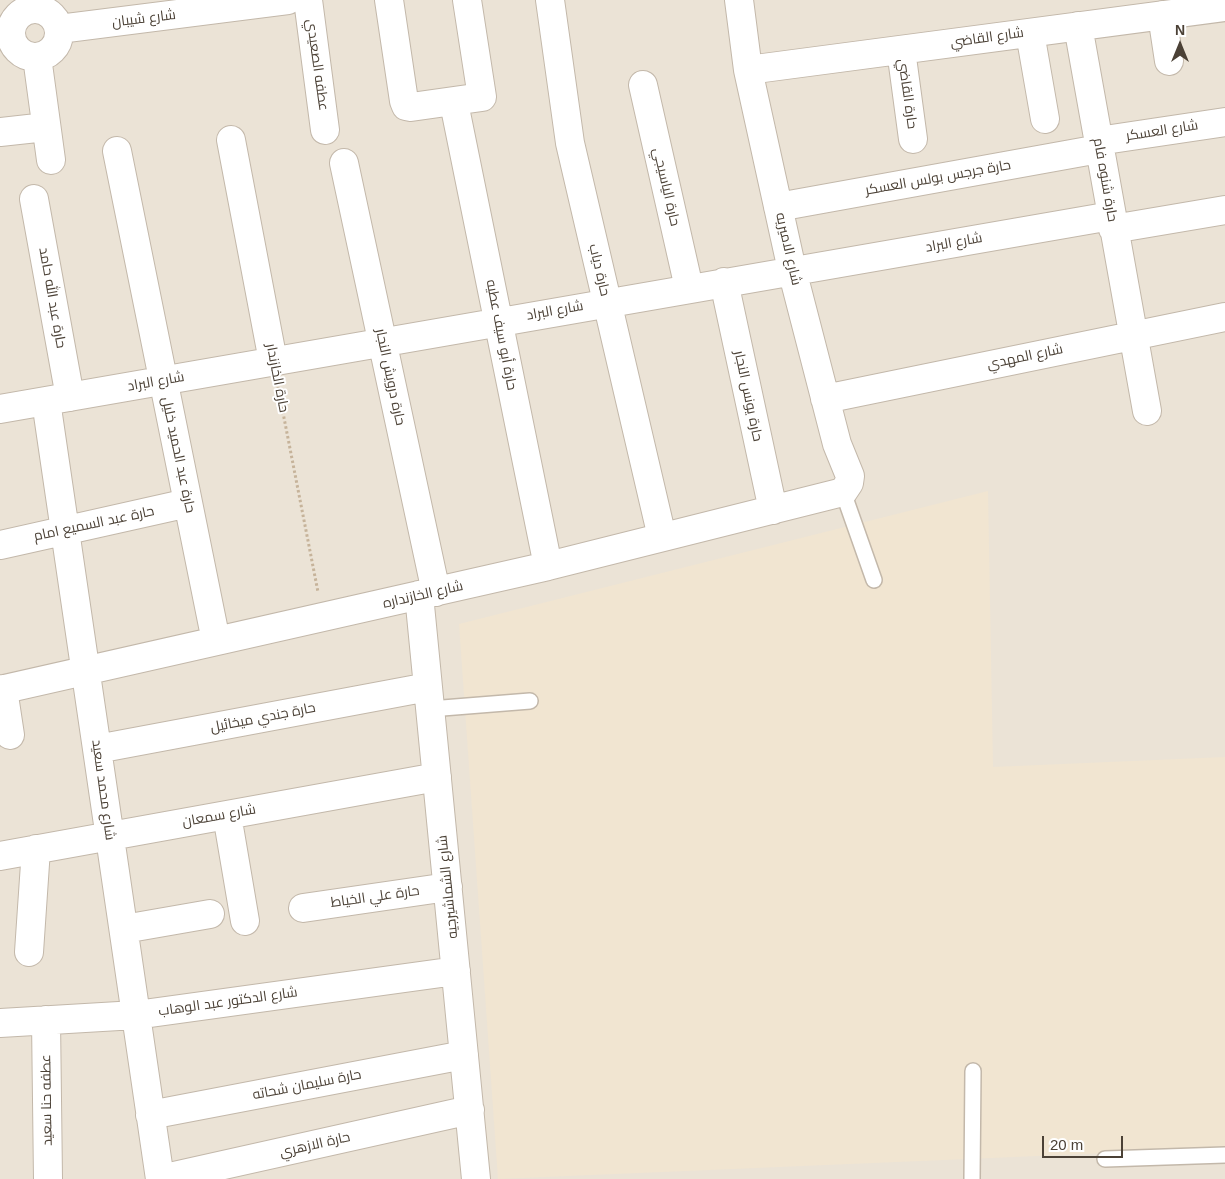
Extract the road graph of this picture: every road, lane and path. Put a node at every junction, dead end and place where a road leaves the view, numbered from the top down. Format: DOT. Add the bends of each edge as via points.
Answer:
graph roads {
  1 [pos="288,0"];
  2 [pos="308,0"];
  3 [pos="389,0"];
  4 [pos="466,0"];
  5 [pos="550,0"];
  6 [pos="738,0"];
  7 [pos="31,4"];
  8 [pos="1225,7"];
  9 [pos="1162,15"];
  10 [pos="1078,26"];
  11 [pos="59,30"];
  12 [pos="1030,33"];
  13 [pos="17,49"];
  14 [pos="900,50"];
  15 [pos="1169,60"];
  16 [pos="748,70"];
  17 [pos="643,85"];
  18 [pos="454,103"];
  19 [pos="1044,119"];
  20 [pos="1225,122"];
  21 [pos="46,127"];
  22 [pos="325,130"];
  23 [pos="0,132"];
  24 [pos="913,139"];
  25 [pos="231,140"];
  26 [pos="1099,145"];
  27 [pos="116,152"];
  28 [pos="51,160"];
  29 [pos="344,163"];
  30 [pos="34,199"];
  31 [pos="778,207"];
  32 [pos="1225,210"];
  33 [pos="1112,223"];
  34 [pos="792,270"];
  35 [pos="724,282"];
  36 [pos="689,288"];
  37 [pos="607,302"];
  38 [pos="1225,317"];
  39 [pos="498,322"];
  40 [pos="1132,335"];
  41 [pos="383,342"];
  42 [pos="274,361"];
  43 [pos="163,380"];
  44 [pos="825,398"];
  45 [pos="58,399"];
  46 [pos="0,409"];
  47 [pos="1147,411"];
  48 [pos="843,492"];
  49 [pos="188,503"];
  50 [pos="773,510"];
  51 [pos="65,530"];
  52 [pos="662,537"];
  53 [pos="0,545"];
  54 [pos="548,566"];
  55 [pos="874,580"];
  56 [pos="428,593"];
  57 [pos="323,617"];
  58 [pos="216,641"];
  59 [pos="86,670"];
  60 [pos="2,690"];
  61 [pos="430,698"];
  62 [pos="530,701"];
  63 [pos="10,735"];
  64 [pos="97,749"];
  65 [pos="437,776"];
  66 [pos="227,815"];
  67 [pos="110,836"];
  68 [pos="36,850"];
  69 [pos="0,856"];
  70 [pos="448,887"];
  71 [pos="303,908"];
  72 [pos="210,914"];
  73 [pos="245,921"];
  74 [pos="124,929"];
  75 [pos="29,952"];
  76 [pos="456,971"];
  77 [pos="136,1015"];
  78 [pos="46,1020"];
  79 [pos="0,1023"];
  80 [pos="464,1055"];
  81 [pos="973,1071"];
  82 [pos="470,1110"];
  83 [pos="150,1114"];
  84 [pos="1225,1155"];
  85 [pos="1105,1159"];
  86 [pos="48,1179"];
  87 [pos="160,1179"];
  88 [pos="476,1179"];
  89 [pos="972,1179"];
  1 -- 11 [label="street, شارع شيبان"];
  2 -- 22 [label="street, عطفه الصعيدي"];
  3 -- 18 [label="street" via="406,106"];
  4 -- 18 [label="street" via="482,96"];
  5 -- 37 [label="street, حارة دياب" via="570,143"];
  6 -- 16 [label="street, شارع الاميريه"];
  7 -- 11 [label="street" via="56,20"];
  7 -- 13 [label="street" via="18,15 10,29"];
  8 -- 9 [label="street, شارع القاضي"];
  9 -- 10 [label="street, شارع القاضي"];
  9 -- 15 [label="street"];
  10 -- 12 [label="street, شارع القاضي"];
  10 -- 26 [label="street, حارة شنوه فام"];
  11 -- 13 [label="street" via="56,45 51,51"];
  12 -- 14 [label="street, شارع القاضي"];
  12 -- 19 [label="street"];
  13 -- 21 [label="street"];
  14 -- 16 [label="street, شارع القاضي"];
  14 -- 24 [label="street, حارة القاضي"];
  16 -- 31 [label="street, شارع الاميريه"];
  17 -- 36 [label="street, حارة الياسيجي"];
  18 -- 39 [label="street, حارة أبو سيف عطيه"];
  20 -- 26 [label="street, شارع العسكر"];
  21 -- 23 [label="street"];
  21 -- 28 [label="street"];
  25 -- 42 [label="street, حارة الخازندار"];
  26 -- 31 [label="street, حارة جرجس بولس العسكر"];
  26 -- 33 [label="street, حارة شنوه فام"];
  27 -- 43 [label="street, حارة عبد الحميد خليل"];
  29 -- 41 [label="street, حارة درويش النجار"];
  30 -- 45 [label="street, حارة عبد الله حامد"];
  31 -- 34 [label="street, شارع الاميريه"];
  32 -- 33 [label="street, شارع البراد"];
  33 -- 34 [label="street, شارع البراد"];
  33 -- 40 [label="street, حارة شنوه فام"];
  34 -- 35 [label="street, شارع البراد"];
  34 -- 44 [label="street, شارع الاميريه"];
  35 -- 36 [label="street, شارع البراد"];
  35 -- 50 [label="street, حارة يونس النجار"];
  36 -- 37 [label="street, شارع البراد"];
  37 -- 39 [label="street, شارع البراد"];
  37 -- 52 [label="street, حارة دياب"];
  38 -- 40 [label="street, شارع المهدي"];
  39 -- 41 [label="street, شارع البراد"];
  39 -- 54 [label="street, حارة أبو سيف عطيه"];
  40 -- 44 [label="street, شارع المهدي"];
  40 -- 47 [label="street, حارة شنوه فام"];
  41 -- 42 [label="street, شارع البراد"];
  41 -- 56 [label="street, حارة درويش النجار"];
  42 -- 43 [label="street, شارع البراد"];
  42 -- 57 [label="path, حارة الخازندار"];
  43 -- 45 [label="street, شارع البراد"];
  43 -- 49 [label="street, حارة عبد الحميد خليل"];
  44 -- 48 [label="street, شارع الاميريه" via="837,444 850,476"];
  45 -- 46 [label="street, شارع البراد"];
  45 -- 51 [label="street, شارع محمد سعيد"];
  48 -- 50 [label="street, شارع الخازنداره"];
  48 -- 55 [label="lane"];
  49 -- 51 [label="street, حارة عبد السميع امام"];
  49 -- 58 [label="street, حارة عبد الحميد خليل"];
  50 -- 52 [label="street, شارع الخازنداره"];
  51 -- 53 [label="street, حارة عبد السميع امام"];
  51 -- 59 [label="street, شارع محمد سعيد"];
  52 -- 54 [label="street, شارع الخازنداره"];
  54 -- 56 [label="street, شارع الخازنداره"];
  56 -- 57 [label="street, شارع الخازنداره"];
  56 -- 61 [label="street, شارع الشماشيرجيه"];
  57 -- 58 [label="street, شارع الخازنداره"];
  58 -- 59 [label="street, شارع الخازنداره"];
  59 -- 60 [label="street, شارع الخازنداره"];
  59 -- 64 [label="street, شارع محمد سعيد"];
  60 -- 63 [label="street"];
  61 -- 62 [label="lane"];
  61 -- 64 [label="street, حارة جندي ميخائيل"];
  61 -- 65 [label="street, شارع الشماشيرجيه"];
  64 -- 67 [label="street, شارع محمد سعيد"];
  65 -- 66 [label="street, شارع سمعان"];
  65 -- 70 [label="street, شارع الشماشيرجيه"];
  66 -- 67 [label="street, شارع سمعان"];
  66 -- 73 [label="street"];
  67 -- 68 [label="street, شارع سمعان"];
  67 -- 74 [label="street, شارع محمد سعيد"];
  68 -- 69 [label="street, شارع سمعان"];
  68 -- 75 [label="street"];
  70 -- 71 [label="street, حارة علي الخياط"];
  70 -- 76 [label="street, شارع الشماشيرجيه"];
  72 -- 74 [label="street"];
  74 -- 77 [label="street, شارع محمد سعيد"];
  76 -- 77 [label="street, شارع الدكتور عبد الوهاب"];
  76 -- 80 [label="street, شارع الشماشيرجيه"];
  77 -- 78 [label="street, شارع الدكتور عبد الوهاب"];
  77 -- 83 [label="street, شارع محمد سعيد"];
  78 -- 79 [label="street, شارع الدكتور عبد الوهاب"];
  78 -- 86 [label="street, عطفه حنا سعيد"];
  80 -- 82 [label="street, شارع الشماشيرجيه"];
  80 -- 83 [label="street, حارة سليمان شحاته"];
  81 -- 89 [label="lane"];
  82 -- 87 [label="street, حارة الازهري"];
  82 -- 88 [label="street, شارع الشماشيرجيه"];
  83 -- 87 [label="street, شارع محمد سعيد"];
  84 -- 85 [label="lane"];
}
